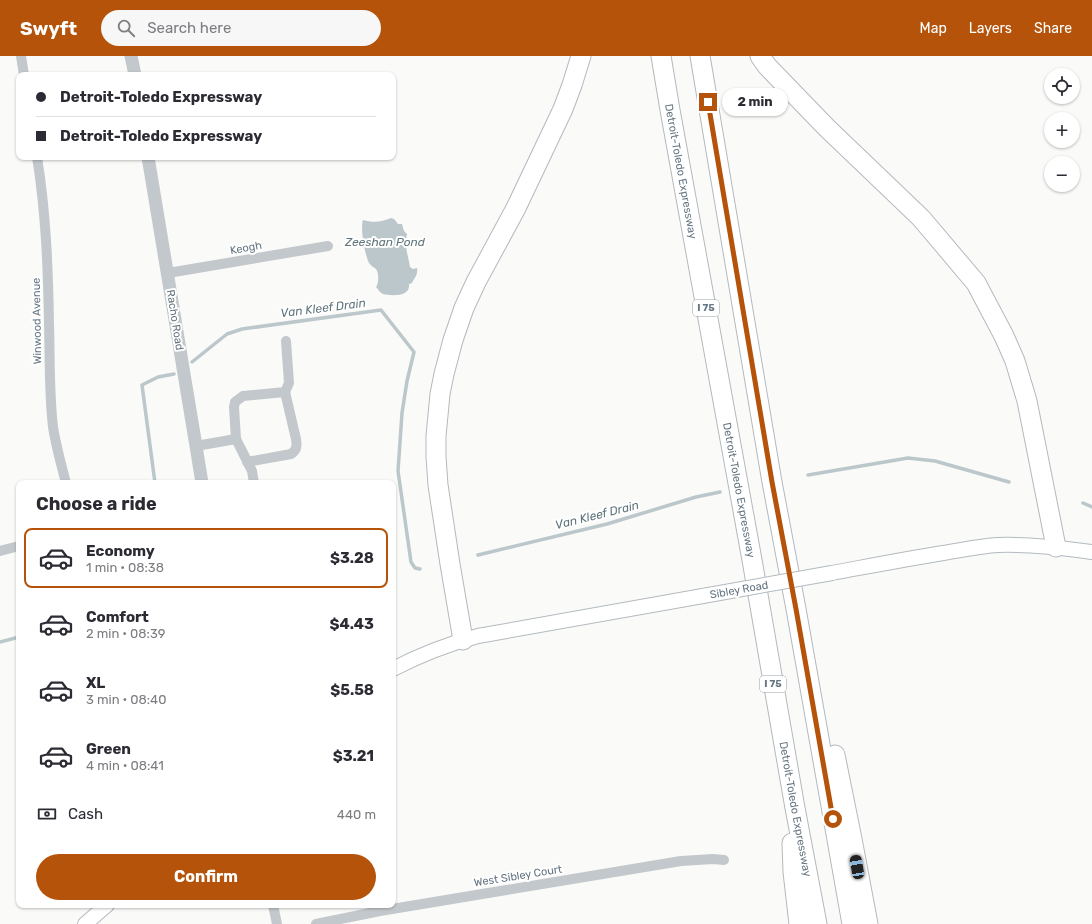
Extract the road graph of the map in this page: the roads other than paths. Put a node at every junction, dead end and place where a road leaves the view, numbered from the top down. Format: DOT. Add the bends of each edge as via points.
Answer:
graph roads {
  1 [pos="21,56"];
  2 [pos="131,56"];
  3 [pos="581,56"];
  4 [pos="661,56"];
  5 [pos="700,56"];
  6 [pos="760,56"];
  7 [pos="24,72"];
  8 [pos="134,72"];
  9 [pos="37,160"];
  10 [pos="149,160"];
  11 [pos="328,246"];
  12 [pos="168,273"];
  13 [pos="286,341"];
  14 [pos="286,392"];
  15 [pos="236,439"];
  16 [pos="196,446"];
  17 [pos="247,462"];
  18 [pos="65,480"];
  19 [pos="202,480"];
  20 [pos="254,480"];
  21 [pos="16,547"];
  22 [pos="1056,547"];
  23 [pos="0,551"];
  24 [pos="1092,552"];
  25 [pos="798,623"];
  26 [pos="463,640"];
  27 [pos="396,668"];
  28 [pos="795,808"];
  29 [pos="724,860"];
  30 [pos="104,908"];
  31 [pos="274,908"];
  32 [pos="86,924"];
  33 [pos="277,924"];
  34 [pos="316,924"];
  35 [pos="799,924"];
  36 [pos="817,924"];
  37 [pos="852,924"];
  38 [pos="868,924"];
  1 -- 7 [label="street"];
  2 -- 8 [label="street"];
  3 -- 26 [label="highway" via="563,109 516,208 464,308 444,374 436,436 437,478"];
  4 -- 28 [label="highway, Detroit-Toledo Expressway / I 75"];
  5 -- 25 [label="highway"];
  6 -- 22 [label="highway" via="827,128 921,218 976,284 1015,361 1027,400"];
  9 -- 18 [label="street, Winwood Avenue" via="47,253 53,427"];
  10 -- 12 [label="street, Racho Road"];
  11 -- 12 [label="street, Keogh"];
  12 -- 16 [label="street, Racho Road"];
  13 -- 14 [label="street" via="289,383"];
  14 -- 15 [label="street" via="242,396 235,402"];
  14 -- 17 [label="street" via="296,450 291,454"];
  15 -- 16 [label="street"];
  15 -- 17 [label="street"];
  16 -- 19 [label="street, Racho Road"];
  17 -- 20 [label="street"];
  21 -- 23 [label="street"];
  22 -- 24 [label="main road, Sibley Road"];
  22 -- 26 [label="main road, Sibley Road, bridge" via="978,547"];
  25 -- 37 [label="highway"];
  25 -- 38 [label="highway" via="820,677"];
  26 -- 27 [label="main road, Sibley Road"];
  28 -- 35 [label="highway" via="792,832 793,872"];
  28 -- 36 [label="highway, Detroit-Toledo Expressway / I 75"];
  29 -- 34 [label="street, West Sibley Court" via="681,861"];
  30 -- 32 [label="main road"];
  31 -- 33 [label="street"];
}
